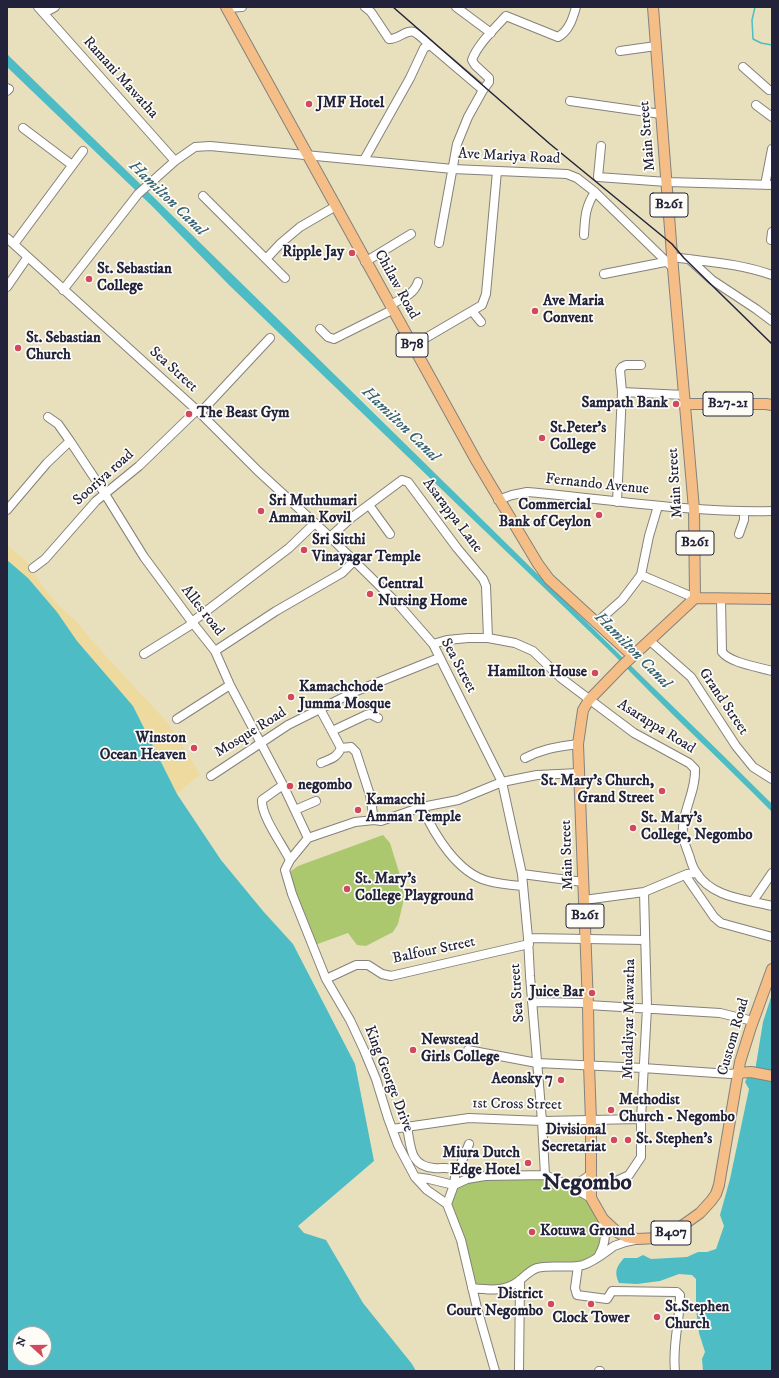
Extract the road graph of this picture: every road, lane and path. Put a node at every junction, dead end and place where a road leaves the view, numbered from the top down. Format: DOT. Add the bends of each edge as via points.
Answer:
graph roads {
  1 [pos="38,7"];
  2 [pos="55,7"];
  3 [pos="226,7"];
  4 [pos="242,7"];
  5 [pos="365,7"];
  6 [pos="456,7"];
  7 [pos="576,7"];
  8 [pos="653,7"];
  9 [pos="44,13"];
  10 [pos="490,33"];
  11 [pos="430,45"];
  12 [pos="656,46"];
  13 [pos="620,51"];
  14 [pos="743,68"];
  15 [pos="7,88"];
  16 [pos="771,89"];
  17 [pos="482,90"];
  18 [pos="7,91"];
  19 [pos="570,101"];
  20 [pos="756,105"];
  21 [pos="661,114"];
  22 [pos="772,117"];
  23 [pos="23,128"];
  24 [pos="601,146"];
  25 [pos="772,149"];
  26 [pos="83,151"];
  27 [pos="308,154"];
  28 [pos="364,160"];
  29 [pos="175,161"];
  30 [pos="72,165"];
  31 [pos="453,168"];
  32 [pos="497,171"];
  33 [pos="667,182"];
  34 [pos="768,185"];
  35 [pos="595,192"];
  36 [pos="203,196"];
  37 [pos="336,206"];
  38 [pos="411,234"];
  39 [pos="584,235"];
  40 [pos="7,238"];
  41 [pos="439,243"];
  42 [pos="14,244"];
  43 [pos="27,258"];
  44 [pos="266,259"];
  45 [pos="689,259"];
  46 [pos="365,262"];
  47 [pos="670,262"];
  48 [pos="604,274"];
  49 [pos="772,275"];
  50 [pos="285,278"];
  51 [pos="418,282"];
  52 [pos="7,287"];
  53 [pos="62,290"];
  54 [pos="391,308"];
  55 [pos="472,311"];
  56 [pos="772,321"];
  57 [pos="481,322"];
  58 [pos="320,329"];
  59 [pos="270,338"];
  60 [pos="412,346"];
  61 [pos="641,365"];
  62 [pos="622,392"];
  63 [pos="684,399"];
  64 [pos="772,405"];
  65 [pos="199,412"];
  66 [pos="48,417"];
  67 [pos="70,441"];
  68 [pos="106,494"];
  69 [pos="498,500"];
  70 [pos="617,502"];
  71 [pos="369,505"];
  72 [pos="658,506"];
  73 [pos="694,509"];
  74 [pos="7,510"];
  75 [pos="772,511"];
  76 [pos="744,512"];
  77 [pos="315,523"];
  78 [pos="390,534"];
  79 [pos="739,534"];
  80 [pos="330,537"];
  81 [pos="354,561"];
  82 [pos="33,568"];
  83 [pos="641,574"];
  84 [pos="695,598"];
  85 [pos="721,599"];
  86 [pos="772,599"];
  87 [pos="192,622"];
  88 [pos="596,623"];
  89 [pos="488,638"];
  90 [pos="650,640"];
  91 [pos="433,644"];
  92 [pos="215,651"];
  93 [pos="144,654"];
  94 [pos="633,656"];
  95 [pos="439,658"];
  96 [pos="772,671"];
  97 [pos="230,685"];
  98 [pos="589,700"];
  99 [pos="320,708"];
  100 [pos="378,718"];
  101 [pos="177,719"];
  102 [pos="332,731"];
  103 [pos="261,744"];
  104 [pos="578,744"];
  105 [pos="341,748"];
  106 [pos="525,758"];
  107 [pos="321,763"];
  108 [pos="579,773"];
  109 [pos="211,776"];
  110 [pos="772,779"];
  111 [pos="502,782"];
  112 [pos="283,785"];
  113 [pos="316,801"];
  114 [pos="422,807"];
  115 [pos="295,810"];
  116 [pos="374,820"];
  117 [pos="308,838"];
  118 [pos="290,860"];
  119 [pos="696,873"];
  120 [pos="772,873"];
  121 [pos="522,874"];
  122 [pos="685,875"];
  123 [pos="584,882"];
  124 [pos="522,886"];
  125 [pos="644,892"];
  126 [pos="584,900"];
  127 [pos="753,901"];
  128 [pos="772,906"];
  129 [pos="772,937"];
  130 [pos="586,939"];
  131 [pos="645,940"];
  132 [pos="528,941"];
  133 [pos="772,969"];
  134 [pos="326,979"];
  135 [pos="532,1002"];
  136 [pos="588,1004"];
  137 [pos="646,1008"];
  138 [pos="753,1021"];
  139 [pos="468,1050"];
  140 [pos="537,1063"];
  141 [pos="589,1065"];
  142 [pos="643,1068"];
  143 [pos="738,1072"];
  144 [pos="772,1076"];
  145 [pos="642,1119"];
  146 [pos="542,1121"];
  147 [pos="592,1121"];
  148 [pos="407,1127"];
  149 [pos="392,1129"];
  150 [pos="469,1144"];
  151 [pos="456,1170"];
  152 [pos="592,1173"];
  153 [pos="545,1175"];
  154 [pos="415,1177"];
  155 [pos="454,1185"];
  156 [pos="568,1185"];
  157 [pos="592,1187"];
  158 [pos="591,1198"];
  159 [pos="447,1204"];
  160 [pos="603,1219"];
  161 [pos="638,1239"];
  162 [pos="598,1258"];
  163 [pos="578,1266"];
  164 [pos="520,1280"];
  165 [pos="472,1288"];
  166 [pos="495,1371"];
  167 [pos="519,1371"];
  168 [pos="675,1371"];
  1 -- 9 [label="street, Ramani Mawatha"];
  2 -- 9 [label="street"];
  3 -- 4 [label="street"];
  3 -- 27 [label="main road, Chilaw Road / B78"];
  5 -- 11 [label="street" via="389,39 394,40 410,32"];
  6 -- 10 [label="street"];
  7 -- 10 [label="street" via="569,26 564,34 558,37 506,16"];
  8 -- 12 [label="main road, Main Street / B261"];
  9 -- 29 [label="street, Ramani Mawatha"];
  10 -- 17 [label="street" via="472,60 489,78 489,82"];
  11 -- 17 [label="street"];
  11 -- 28 [label="street" via="424,48"];
  12 -- 13 [label="street"];
  12 -- 21 [label="main road, Main Street / B261"];
  14 -- 16 [label="street"];
  15 -- 18 [label="street"];
  17 -- 31 [label="street" via="457,144"];
  19 -- 21 [label="street"];
  20 -- 22 [label="street"];
  21 -- 33 [label="main road, Main Street / B261"];
  23 -- 30 [label="street"];
  24 -- 33 [label="street" via="598,177"];
  25 -- 34 [label="street"];
  26 -- 30 [label="street"];
  27 -- 28 [label="street, Ave Mariya Road"];
  27 -- 29 [label="street, Ave Mariya Road" via="210,146 195,147"];
  27 -- 37 [label="main road, Chilaw Road / B78"];
  28 -- 31 [label="street, Ave Mariya Road"];
  29 -- 53 [label="street, Ave Mariya Road" via="138,194"];
  30 -- 42 [label="street"];
  31 -- 32 [label="street, Ave Mariya Road"];
  31 -- 41 [label="street"];
  32 -- 35 [label="street, Ave Mariya Road" via="567,174 577,178"];
  32 -- 55 [label="street" via="486,294 482,305"];
  33 -- 34 [label="street"];
  33 -- 47 [label="main road, Main Street / B261"];
  35 -- 39 [label="street" via="588,202"];
  35 -- 47 [label="street, Ave Mariya Road"];
  36 -- 44 [label="street"];
  37 -- 44 [label="street" via="300,227"];
  37 -- 46 [label="main road, Chilaw Road / B78"];
  38 -- 46 [label="street"];
  40 -- 42 [label="street, Sea Street"];
  42 -- 43 [label="street, Sea Street"];
  43 -- 52 [label="street"];
  43 -- 53 [label="street, Sea Street"];
  44 -- 50 [label="street"];
  45 -- 47 [label="street"];
  45 -- 49 [label="street" via="752,268"];
  45 -- 56 [label="street" via="712,280"];
  46 -- 54 [label="main road, Chilaw Road / B78"];
  47 -- 48 [label="street"];
  47 -- 63 [label="main road, Main Street / B261"];
  51 -- 54 [label="street" via="411,293"];
  53 -- 65 [label="street, Sea Street"];
  54 -- 58 [label="street" via="334,339"];
  54 -- 60 [label="main road, Chilaw Road / B78"];
  55 -- 57 [label="street"];
  55 -- 60 [label="street"];
  59 -- 65 [label="street, Sooriya road"];
  60 -- 69 [label="main road, Chilaw Road / B78"];
  61 -- 62 [label="street" via="622,367"];
  62 -- 63 [label="street"];
  62 -- 70 [label="street"];
  63 -- 64 [label="main road, B27-21"];
  63 -- 73 [label="main road, Main Street / B261"];
  65 -- 68 [label="street, Sooriya road"];
  65 -- 77 [label="street, Sea Street"];
  66 -- 67 [label="street, Alles road" via="58,424"];
  67 -- 68 [label="street, Alles road"];
  67 -- 74 [label="street" via="47,463"];
  68 -- 82 [label="street, Sooriya road" via="96,500 45,559"];
  68 -- 87 [label="street, Alles road" via="144,557"];
  69 -- 70 [label="street, Fernando Avenue" via="527,492"];
  69 -- 88 [label="main road, Chilaw Road / B78" via="549,579"];
  70 -- 72 [label="street, Fernando Avenue"];
  71 -- 78 [label="street"];
  71 -- 80 [label="street, Asarappa Lane"];
  71 -- 89 [label="street, Asarappa Lane" via="402,480 408,482 483,579 486,586"];
  72 -- 73 [label="street, Fernando Avenue"];
  72 -- 83 [label="street"];
  73 -- 76 [label="street, Fernando Avenue"];
  73 -- 84 [label="main road, Main Street / B261"];
  75 -- 76 [label="street, Fernando Avenue"];
  76 -- 79 [label="street"];
  77 -- 80 [label="street, Sea Street"];
  77 -- 87 [label="street" via="289,548"];
  80 -- 81 [label="street, Sea Street"];
  81 -- 91 [label="street, Sea Street" via="399,605"];
  81 -- 92 [label="street" via="342,573 276,611"];
  83 -- 84 [label="street"];
  83 -- 88 [label="street" via="622,600"];
  84 -- 85 [label="main road"];
  84 -- 90 [label="main road, Main Street / B261"];
  85 -- 86 [label="main road"];
  85 -- 96 [label="street" via="722,652 734,660"];
  87 -- 92 [label="street, Alles road"];
  87 -- 93 [label="street"];
  88 -- 94 [label="main road, Chilaw Road / B78"];
  89 -- 91 [label="street, Asarappa Road" via="447,640"];
  89 -- 98 [label="street, Asarappa Road" via="515,643 533,651"];
  90 -- 94 [label="main road, Main Street / B261"];
  90 -- 110 [label="street, Grand Street" via="691,677 736,746 753,767"];
  91 -- 95 [label="street, Sea Street"];
  92 -- 97 [label="street, Alles road"];
  94 -- 98 [label="main road, Main Street / B261"];
  95 -- 99 [label="street, Mosque Road"];
  95 -- 111 [label="street, Sea Street"];
  97 -- 101 [label="street"];
  97 -- 103 [label="street, Alles road"];
  98 -- 104 [label="main road, Main Street / B261" via="583,710"];
  98 -- 119 [label="street, Asarappa Road" via="634,733 689,763 695,769 696,778 682,836"];
  99 -- 102 [label="street"];
  99 -- 103 [label="street, Mosque Road" via="288,725"];
  100 -- 102 [label="street" via="366,715"];
  102 -- 105 [label="street"];
  103 -- 109 [label="street, Mosque Road"];
  103 -- 112 [label="street, Alles road"];
  104 -- 106 [label="street" via="547,748"];
  104 -- 108 [label="main road, Main Street / B261"];
  105 -- 107 [label="street" via="339,754"];
  105 -- 116 [label="street" via="351,747 356,752 370,795"];
  108 -- 111 [label="street" via="537,775"];
  108 -- 123 [label="main road, Main Street / B261"];
  111 -- 114 [label="street" via="458,800"];
  111 -- 121 [label="street, Sea Street"];
  112 -- 115 [label="street, Alles road"];
  112 -- 118 [label="street" via="262,800 262,805"];
  113 -- 115 [label="street"];
  114 -- 116 [label="street" via="381,821"];
  114 -- 124 [label="street" via="435,834 447,851 468,871 487,881"];
  115 -- 117 [label="street, Alles road"];
  116 -- 117 [label="street" via="355,822"];
  117 -- 118 [label="street"];
  118 -- 134 [label="street, King George Drive" via="285,870 292,894"];
  119 -- 122 [label="street"];
  119 -- 127 [label="street, Asarappa Road" via="706,885 725,895"];
  120 -- 127 [label="street"];
  121 -- 123 [label="street"];
  121 -- 124 [label="street, Sea Street"];
  122 -- 125 [label="street"];
  122 -- 129 [label="street" via="721,923"];
  123 -- 126 [label="main road, Main Street / B261"];
  124 -- 132 [label="street, Sea Street"];
  125 -- 126 [label="street"];
  125 -- 131 [label="street, Mudaliyar Mawatha"];
  126 -- 130 [label="main road, Main Street / B261"];
  127 -- 128 [label="street, Asarappa Road"];
  130 -- 131 [label="street, Balfour Street"];
  130 -- 132 [label="street, Balfour Street"];
  130 -- 136 [label="main road, Main Street / B261"];
  131 -- 137 [label="street, Mudaliyar Mawatha"];
  132 -- 134 [label="street, Balfour Street" via="391,976 382,974 368,965 356,965"];
  132 -- 135 [label="street, Sea Street"];
  133 -- 138 [label="main road, Custom Road / B407"];
  134 -- 149 [label="street, King George Drive" via="364,1050"];
  135 -- 136 [label="street"];
  135 -- 140 [label="street, Sea Street"];
  136 -- 137 [label="street"];
  136 -- 141 [label="main road, Main Street / B261"];
  137 -- 138 [label="street" via="720,1012"];
  137 -- 142 [label="street, Mudaliyar Mawatha"];
  138 -- 143 [label="main road, Custom Road / B407"];
  139 -- 140 [label="street"];
  140 -- 141 [label="street"];
  140 -- 146 [label="street, Sea Street"];
  141 -- 142 [label="street"];
  141 -- 147 [label="main road, Main Street / B261"];
  142 -- 143 [label="street" via="730,1074"];
  142 -- 145 [label="street, Mudaliyar Mawatha"];
  143 -- 144 [label="main road"];
  143 -- 161 [label="main road, Custom Road / B407" via="716,1194 700,1213 672,1233 657,1238"];
  145 -- 147 [label="street, 1st Cross Street"];
  145 -- 157 [label="street, Mudaliyar Mawatha" via="641,1157 630,1174 614,1182"];
  146 -- 147 [label="street, 1st Cross Street"];
  146 -- 148 [label="street, 1st Cross Street" via="469,1118"];
  146 -- 153 [label="street, Sea Street"];
  147 -- 152 [label="main road, Main Street / B261"];
  148 -- 149 [label="street, 1st Cross Street"];
  148 -- 151 [label="street" via="415,1160 425,1166"];
  149 -- 154 [label="street, King George Drive"];
  150 -- 151 [label="street"];
  151 -- 155 [label="street"];
  152 -- 156 [label="street" via="585,1180"];
  152 -- 157 [label="main road, Main Street / B261"];
  153 -- 155 [label="street" via="485,1176 467,1179"];
  153 -- 156 [label="street"];
  154 -- 155 [label="street"];
  154 -- 159 [label="street, King George Drive" via="427,1190"];
  155 -- 159 [label="street"];
  156 -- 158 [label="street"];
  157 -- 158 [label="main road, Main Street / B261"];
  158 -- 160 [label="main road"];
  159 -- 165 [label="street" via="461,1240"];
  160 -- 161 [label="main road, Custom Road / B407" via="617,1232"];
  160 -- 162 [label="street" via="605,1239"];
  161 -- 162 [label="street" via="620,1243"];
  162 -- 163 [label="street"];
  163 -- 164 [label="street" via="537,1268"];
  163 -- 168 [label="street" via="575,1288 577,1295 607,1299 612,1291 677,1292 680,1295 674,1352"];
  164 -- 165 [label="street" via="512,1286 495,1290"];
  164 -- 167 [label="street"];
  165 -- 166 [label="street"];
}
